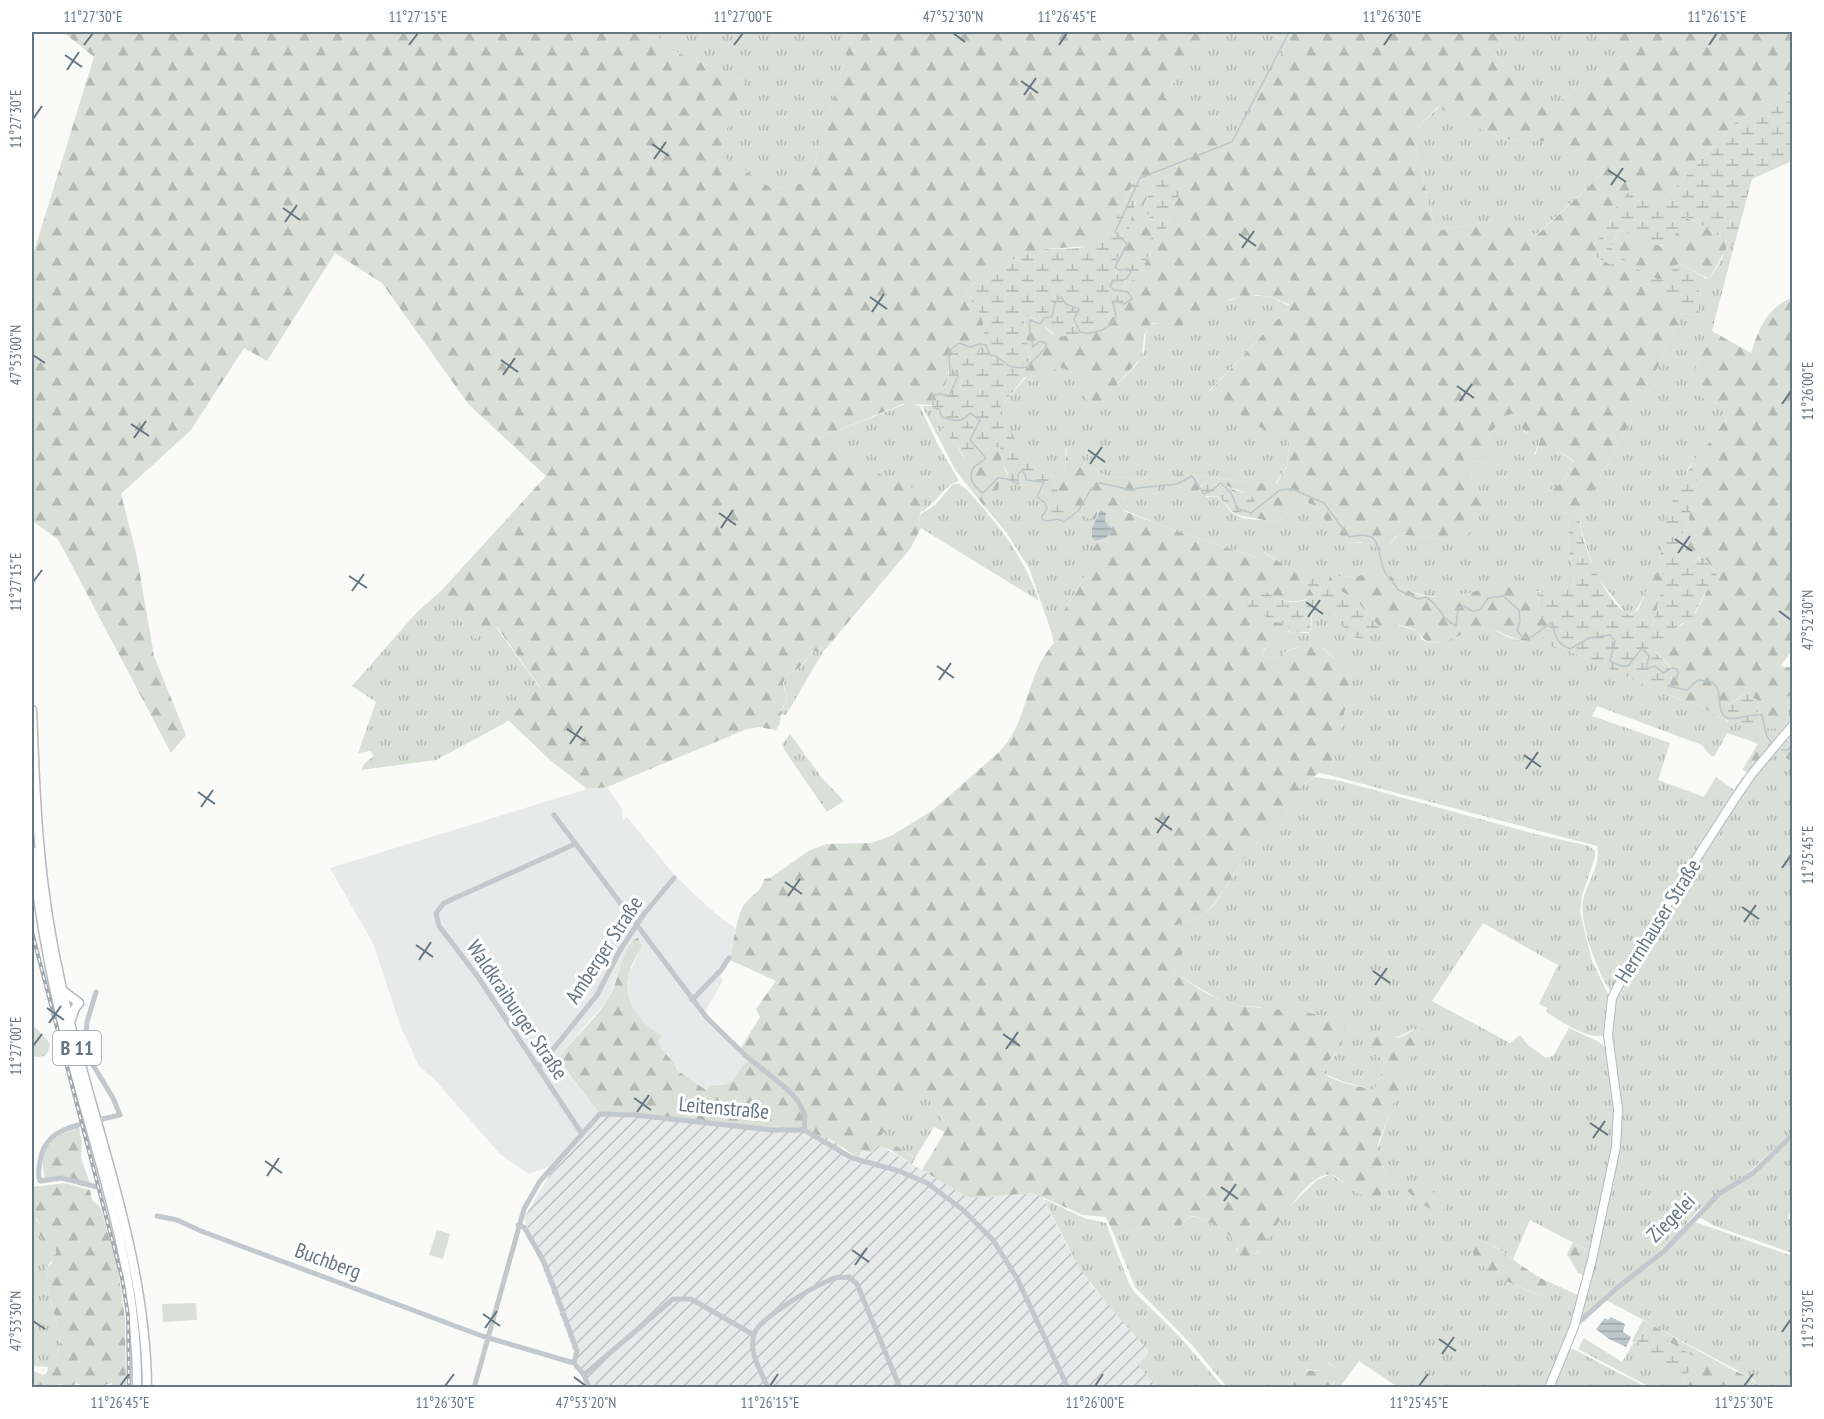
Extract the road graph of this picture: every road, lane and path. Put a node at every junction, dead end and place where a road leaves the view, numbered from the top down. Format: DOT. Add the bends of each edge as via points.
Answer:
graph roads {
  1 [pos="32,710"];
  2 [pos="1792,726"];
  3 [pos="554,815"];
  4 [pos="574,844"];
  5 [pos="32,851"];
  6 [pos="674,878"];
  7 [pos="636,925"];
  8 [pos="729,958"];
  9 [pos="62,990"];
  10 [pos="96,992"];
  11 [pos="692,1000"];
  12 [pos="79,1003"];
  13 [pos="92,1004"];
  14 [pos="70,1022"];
  15 [pos="538,1068"];
  16 [pos="102,1119"];
  17 [pos="78,1125"];
  18 [pos="804,1131"];
  19 [pos="582,1134"];
  20 [pos="1792,1135"];
  21 [pos="104,1176"];
  22 [pos="97,1187"];
  23 [pos="110,1198"];
  24 [pos="157,1216"];
  25 [pos="518,1225"];
  26 [pos="1574,1327"];
  27 [pos="754,1335"];
  28 [pos="488,1338"];
  29 [pos="574,1363"];
  30 [pos="584,1375"];
  31 [pos="137,1388"];
  32 [pos="147,1388"];
  33 [pos="474,1388"];
  34 [pos="589,1388"];
  35 [pos="768,1388"];
  36 [pos="900,1388"];
  37 [pos="1068,1388"];
  38 [pos="1549,1388"];
  1 -- 9 [label="main road, B 11" via="39,841"];
  2 -- 26 [label="street, Herrnhauser Straße" via="1734,800 1632,959 1612,998 1608,1035 1618,1134 1598,1238"];
  3 -- 4 [label="street, Leitenstraße"];
  4 -- 7 [label="street, Leitenstraße"];
  4 -- 15 [label="street, Waldkraiburger Straße" via="444,903 436,913 439,926"];
  5 -- 21 [label="main road, B 11" via="55,993"];
  6 -- 7 [label="street, Amberger Straße"];
  7 -- 11 [label="street, Leitenstraße"];
  7 -- 15 [label="street, Amberger Straße" via="597,994"];
  8 -- 11 [label="street"];
  9 -- 12 [label="main road"];
  9 -- 14 [label="main road, B 11"];
  10 -- 13 [label="street"];
  11 -- 18 [label="street, Leitenstraße" via="746,1056 798,1101 805,1116"];
  12 -- 13 [label="street"];
  12 -- 14 [label="main road"];
  13 -- 16 [label="street" via="85,1043 120,1115"];
  14 -- 32 [label="main road, B 11" via="136,1273"];
  15 -- 19 [label="street, Waldkraiburger Straße"];
  17 -- 22 [label="street" via="61,1130 45,1143 38,1176 40,1181 62,1178"];
  18 -- 19 [label="street, Leitenstraße" via="600,1114"];
  18 -- 37 [label="street, Leitenstraße" via="852,1158 927,1183 984,1229 1018,1280"];
  19 -- 25 [label="street, Leitenstraße" via="540,1182"];
  20 -- 26 [label="street, Ziegelei" via="1754,1173 1719,1194 1664,1251"];
  21 -- 22 [label="main road"];
  21 -- 23 [label="main road, B 11"];
  22 -- 23 [label="main road"];
  23 -- 31 [label="main road, B 11" via="132,1298"];
  24 -- 28 [label="street, Buchberg" via="177,1220"];
  25 -- 28 [label="street, Leitenstraße"];
  25 -- 29 [label="street" via="524,1227 544,1262 577,1352"];
  26 -- 38 [label="street, Herrnhauser Straße"];
  27 -- 30 [label="street" via="691,1299 673,1299"];
  27 -- 35 [label="street" via="753,1353"];
  27 -- 36 [label="street" via="758,1326 775,1312 837,1277 849,1277 857,1284"];
  28 -- 29 [label="street"];
  28 -- 33 [label="street, Leitenstraße"];
  29 -- 30 [label="street"];
  30 -- 34 [label="street"];
}
